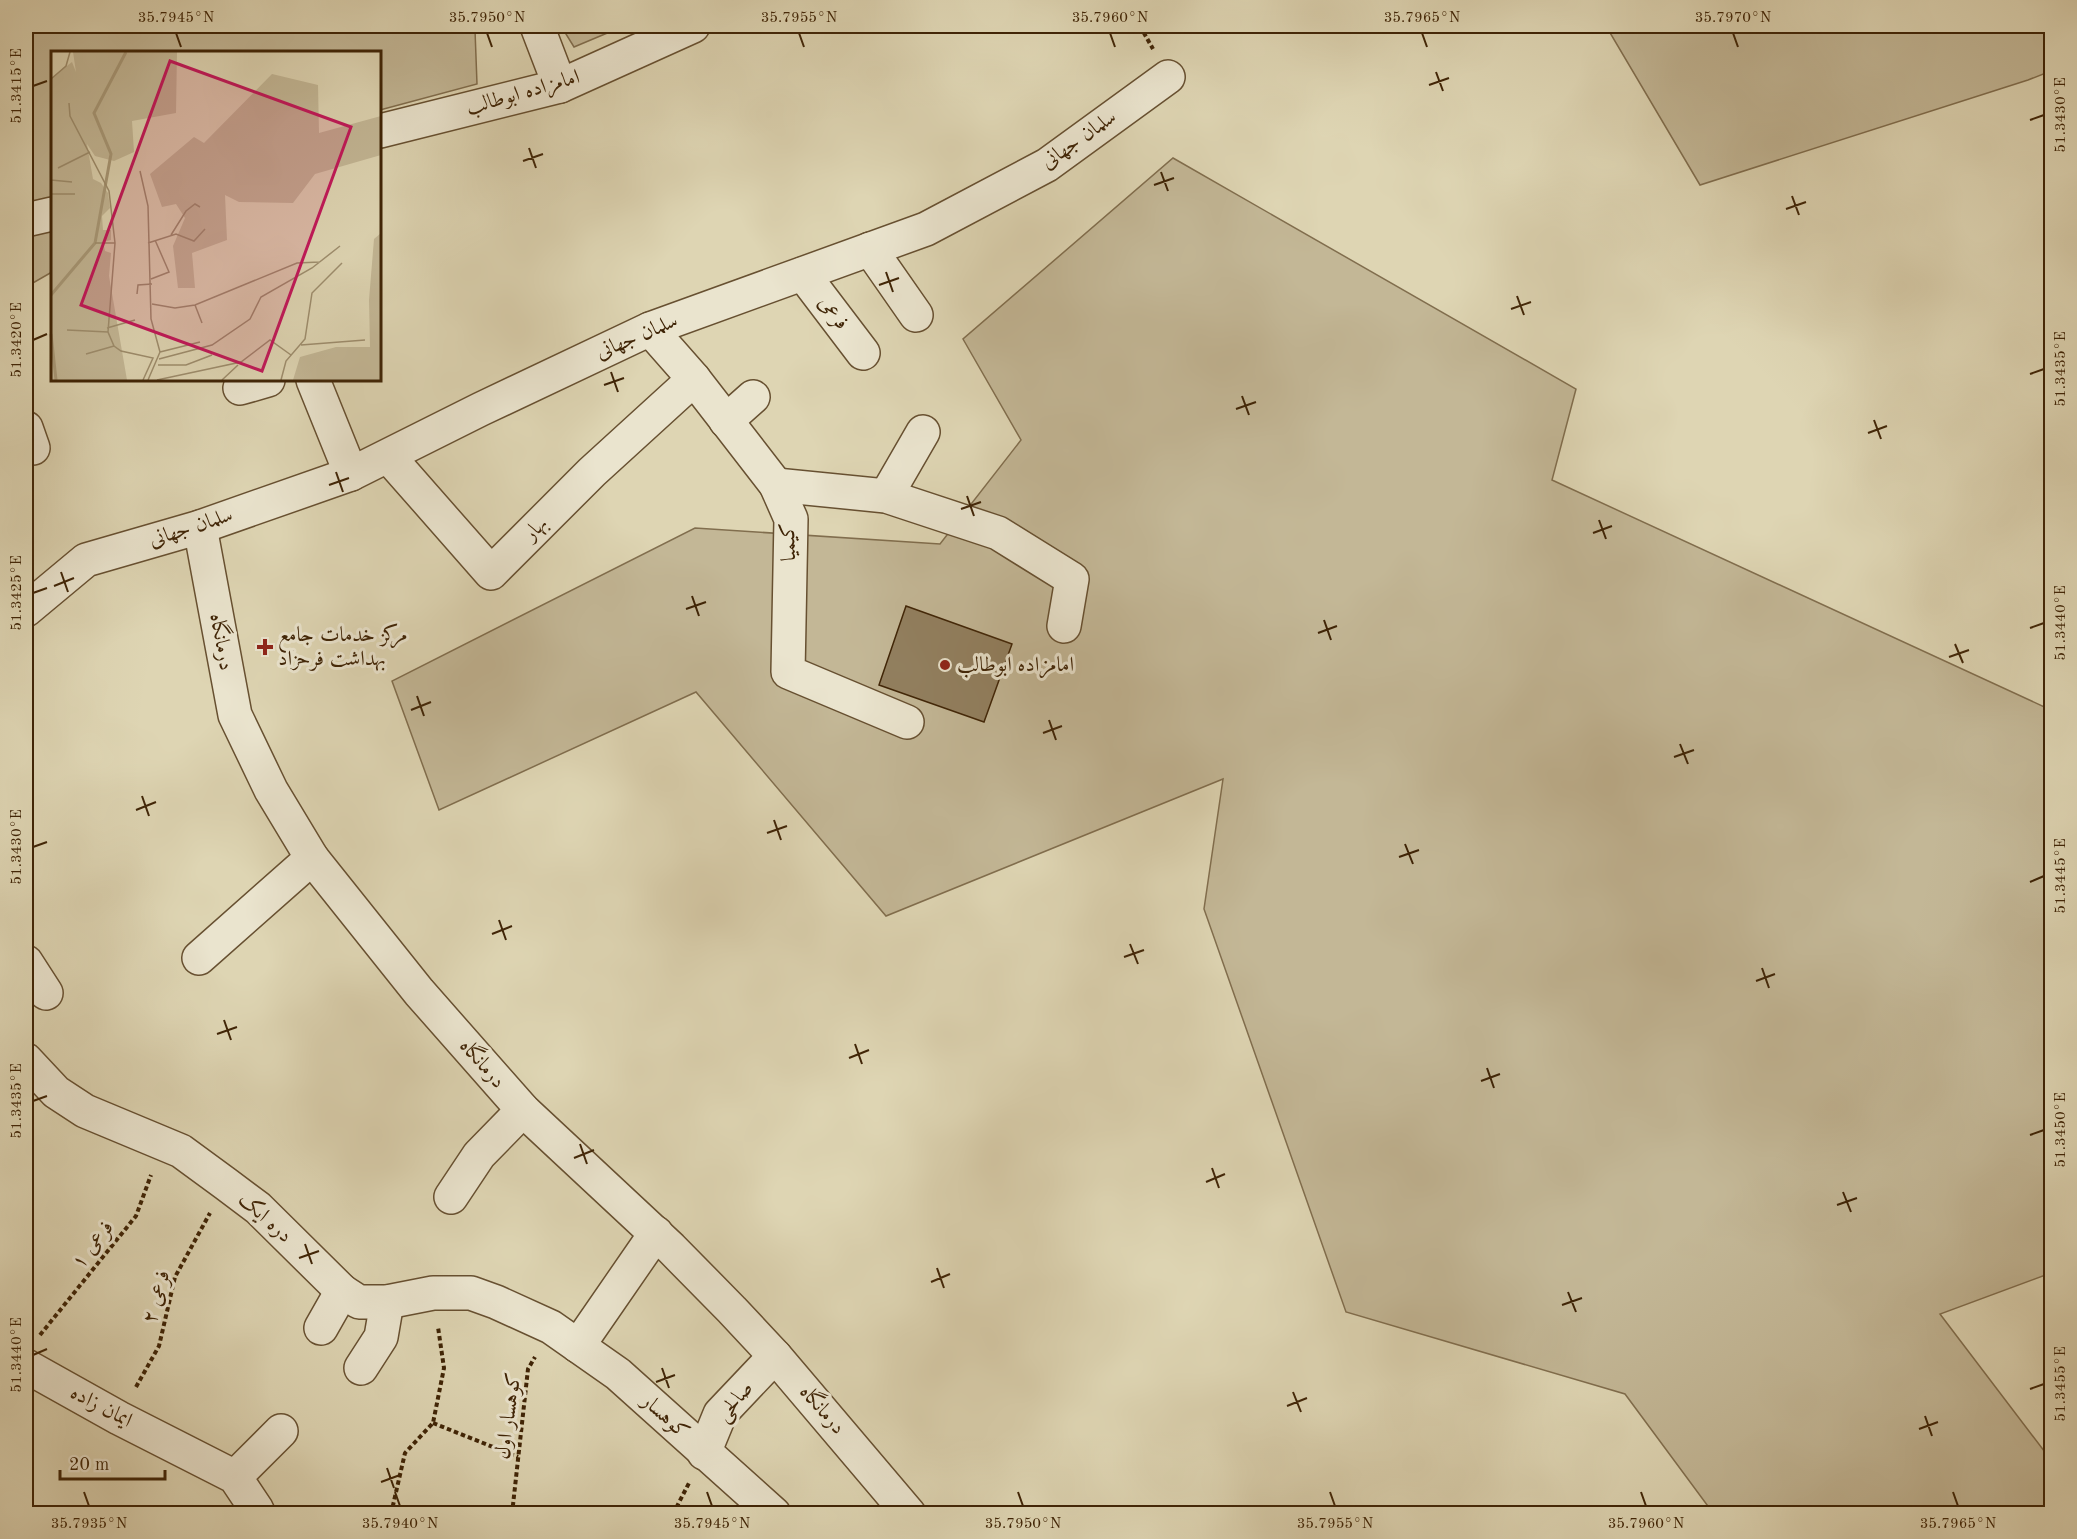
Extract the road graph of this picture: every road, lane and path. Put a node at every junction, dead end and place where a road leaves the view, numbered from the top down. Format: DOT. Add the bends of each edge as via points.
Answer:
graph roads {
  1 [pos="537,26"];
  2 [pos="692,26"];
  3 [pos="1168,77"];
  4 [pos="560,86"];
  5 [pos="381,132"];
  6 [pos="51,214"];
  7 [pos="26,220"];
  8 [pos="870,249"];
  9 [pos="803,274"];
  10 [pos="916,315"];
  11 [pos="650,329"];
  12 [pos="863,353"];
  13 [pos="694,379"];
  14 [pos="313,381"];
  15 [pos="753,397"];
  16 [pos="726,421"];
  17 [pos="923,432"];
  18 [pos="389,457"];
  19 [pos="351,474"];
  20 [pos="776,485"];
  21 [pos="886,496"];
  22 [pos="200,526"];
  23 [pos="26,610"];
  24 [pos="1064,626"];
  25 [pos="907,722"];
  26 [pos="312,858"];
  27 [pos="198,958"];
  28 [pos="26,962"];
  29 [pos="46,993"];
  30 [pos="26,1060"];
  31 [pos="523,1110"];
  32 [pos="163,1143"];
  33 [pos="226,1184"];
  34 [pos="451,1197"];
  35 [pos="656,1233"];
  36 [pos="342,1291"];
  37 [pos="433,1293"];
  38 [pos="387,1302"];
  39 [pos="551,1327"];
  40 [pos="321,1328"];
  41 [pos="39,1336"];
  42 [pos="578,1346"];
  43 [pos="775,1356"];
  44 [pos="26,1366"];
  45 [pos="361,1368"];
  46 [pos="119,1418"];
  47 [pos="432,1423"];
  48 [pos="280,1431"];
  49 [pos="704,1452"];
  50 [pos="518,1456"];
  51 [pos="235,1478"];
  52 [pos="257,1514"];
  53 [pos="391,1514"];
  54 [pos="512,1514"];
  55 [pos="774,1514"];
  56 [pos="909,1514"];
  1 -- 4 [label="street"];
  2 -- 4 [label="street, امامزاده ابوطالب"];
  3 -- 8 [label="street, سلمان جهانی" via="1047,165 926,229"];
  4 -- 5 [label="street, امامزاده ابوطالب"];
  6 -- 7 [label="street"];
  8 -- 9 [label="street, سلمان جهانی"];
  8 -- 10 [label="street"];
  9 -- 11 [label="street, سلمان جهانی"];
  9 -- 12 [label="street, فرعی"];
  11 -- 13 [label="street, کیمیا"];
  11 -- 18 [label="street, سلمان جهانی"];
  13 -- 16 [label="street, کیمیا"];
  13 -- 18 [label="street, بهار" via="592,472 491,573"];
  14 -- 19 [label="street"];
  15 -- 16 [label="street"];
  16 -- 20 [label="street, کیمیا"];
  17 -- 21 [label="street"];
  18 -- 19 [label="street, سلمان جهانی"];
  19 -- 22 [label="street, سلمان جهانی"];
  20 -- 21 [label="street"];
  20 -- 25 [label="street, کیمیا" via="791,519 788,672"];
  21 -- 24 [label="street" via="998,533 1071,579"];
  22 -- 23 [label="street, سلمان جهانی" via="86,560"];
  22 -- 26 [label="street, درمانگاه" via="235,715 271,790"];
  26 -- 27 [label="street"];
  26 -- 31 [label="street, درمانگاه" via="419,992"];
  28 -- 29 [label="street"];
  30 -- 32 [label="street, دره ایک" via="56,1092 86,1111"];
  31 -- 34 [label="street" via="479,1155"];
  31 -- 35 [label="street, درمانگاه"];
  32 -- 33 [label="street, دره ایک" via="181,1151"];
  32 -- 41 [label="path, فرعی ۱" via="136,1216"];
  33 -- 36 [label="street, دره ایک" via="258,1208"];
  33 -- 46 [label="path, فرعی ۲" via="175,1277 159,1346"];
  35 -- 42 [label="street"];
  35 -- 43 [label="street, درمانگاه"];
  36 -- 38 [label="street, دره ایک" via="359,1302"];
  36 -- 40 [label="street"];
  37 -- 38 [label="street, دره ایک"];
  37 -- 39 [label="street, دره ایک" via="471,1293"];
  37 -- 47 [label="path" via="444,1368"];
  38 -- 45 [label="street" via="381,1337"];
  39 -- 42 [label="street, کوهسار"];
  39 -- 50 [label="path, کوهسار اول" via="528,1369"];
  42 -- 49 [label="street, کوهسار" via="618,1374"];
  43 -- 49 [label="street, صالحی" via="720,1414"];
  43 -- 56 [label="street, درمانگاه"];
  44 -- 46 [label="street, ایمان زاده"];
  46 -- 51 [label="street, ایمان زاده"];
  47 -- 50 [label="path"];
  47 -- 53 [label="path" via="405,1453"];
  48 -- 51 [label="street"];
  49 -- 55 [label="street, کوهسار"];
  50 -- 54 [label="path, کوهسار اول"];
  51 -- 52 [label="street, ایمان زاده"];
}
